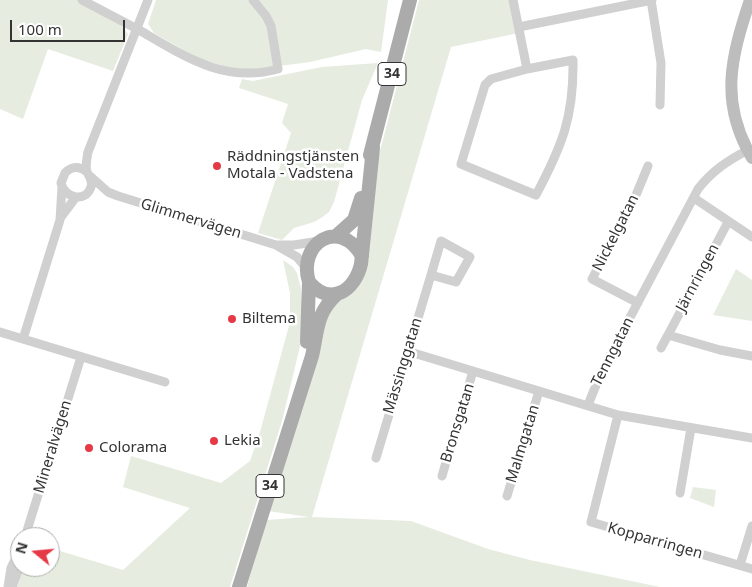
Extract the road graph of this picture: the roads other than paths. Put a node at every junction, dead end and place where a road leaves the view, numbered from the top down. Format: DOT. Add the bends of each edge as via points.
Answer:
graph roads {
  1 [pos="82,0"];
  2 [pos="148,0"];
  3 [pos="253,0"];
  4 [pos="410,0"];
  5 [pos="513,0"];
  6 [pos="652,0"];
  7 [pos="750,0"];
  8 [pos="606,4"];
  9 [pos="519,27"];
  10 [pos="137,29"];
  11 [pos="527,69"];
  12 [pos="660,105"];
  13 [pos="373,148"];
  14 [pos="88,152"];
  15 [pos="750,154"];
  16 [pos="648,166"];
  17 [pos="75,167"];
  18 [pos="89,174"];
  19 [pos="62,187"];
  20 [pos="108,192"];
  21 [pos="87,193"];
  22 [pos="76,197"];
  23 [pos="694,198"];
  24 [pos="60,220"];
  25 [pos="728,222"];
  26 [pos="336,236"];
  27 [pos="752,237"];
  28 [pos="319,241"];
  29 [pos="276,245"];
  30 [pos="362,256"];
  31 [pos="308,275"];
  32 [pos="431,275"];
  33 [pos="337,294"];
  34 [pos="638,303"];
  35 [pos="0,332"];
  36 [pos="668,335"];
  37 [pos="23,339"];
  38 [pos="661,348"];
  39 [pos="407,351"];
  40 [pos="81,356"];
  41 [pos="752,356"];
  42 [pos="473,371"];
  43 [pos="166,382"];
  44 [pos="302,385"];
  45 [pos="539,391"];
  46 [pos="588,406"];
  47 [pos="618,415"];
  48 [pos="691,428"];
  49 [pos="752,438"];
  50 [pos="376,458"];
  51 [pos="442,476"];
  52 [pos="680,493"];
  53 [pos="507,496"];
  54 [pos="752,526"];
  55 [pos="28,527"];
  56 [pos="740,565"];
  57 [pos="752,569"];
  58 [pos="239,587"];
  1 -- 10 [label="street"];
  2 -- 10 [label="street"];
  3 -- 10 [label="street" via="266,16 278,69 244,74 215,69"];
  4 -- 13 [label="main road, 34"];
  5 -- 9 [label="street"];
  6 -- 8 [label="street"];
  6 -- 12 [label="street" via="662,62"];
  7 -- 15 [label="street" via="735,46 731,84 736,120"];
  8 -- 9 [label="street"];
  9 -- 11 [label="street"];
  10 -- 14 [label="street"];
  11 -- 11 [label="street" via="573,60 574,86 564,137 536,195 461,164 485,85 491,79"];
  13 -- 26 [label="main road, 34" via="357,213"];
  13 -- 30 [label="main road, 34"];
  14 -- 17 [label="street"];
  14 -- 18 [label="street"];
  15 -- 23 [label="street, Tenngatan" via="730,159 714,171"];
  16 -- 34 [label="street, Nickelgatan" via="592,279"];
  17 -- 18 [label="street, Glimmervägen"];
  17 -- 19 [label="street" via="65,173"];
  18 -- 20 [label="street, Glimmervägen"];
  18 -- 21 [label="street" via="91,187"];
  19 -- 22 [label="street" via="69,196"];
  19 -- 24 [label="street"];
  20 -- 21 [label="street, Glimmervägen"];
  20 -- 29 [label="street, Glimmervägen"];
  21 -- 22 [label="street, Glimmervägen"];
  22 -- 24 [label="street"];
  23 -- 25 [label="street"];
  23 -- 34 [label="street, Tenngatan"];
  24 -- 37 [label="street"];
  25 -- 27 [label="street"];
  25 -- 36 [label="street, Järnringen"];
  26 -- 28 [label="main road, 34"];
  26 -- 30 [label="main road" via="348,240"];
  28 -- 29 [label="street, Glimmervägen"];
  28 -- 31 [label="main road, 34" via="312,250"];
  29 -- 31 [label="street, Glimmervägen" via="297,257"];
  30 -- 33 [label="main road, 34" via="360,271 353,284"];
  31 -- 33 [label="main road" via="322,292"];
  31 -- 44 [label="main road, 34" via="308,332"];
  32 -- 32 [label="street, Mässinggatan" via="441,241 470,257 456,282"];
  32 -- 39 [label="street, Mässinggatan"];
  33 -- 44 [label="main road, 34" via="322,311"];
  34 -- 46 [label="street, Tenngatan"];
  35 -- 37 [label="street"];
  36 -- 38 [label="street, Järnringen"];
  36 -- 41 [label="street"];
  37 -- 40 [label="street"];
  39 -- 42 [label="street, Tenngatan"];
  39 -- 50 [label="street, Mässinggatan"];
  40 -- 43 [label="street"];
  40 -- 55 [label="street, Mineralvägen"];
  42 -- 45 [label="street, Tenngatan"];
  42 -- 51 [label="street, Bronsgatan"];
  44 -- 58 [label="main road, 34"];
  45 -- 46 [label="street, Tenngatan"];
  45 -- 53 [label="street, Malmgatan"];
  46 -- 47 [label="street"];
  47 -- 48 [label="street"];
  47 -- 56 [label="street, Kopparringen" via="591,522"];
  48 -- 49 [label="street"];
  48 -- 52 [label="street"];
  54 -- 56 [label="street"];
  56 -- 57 [label="street, Kopparringen"];
}
